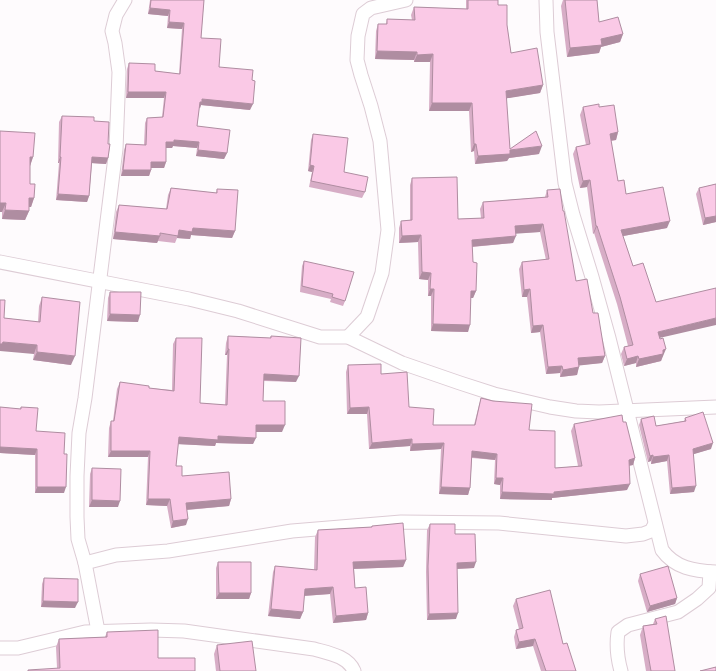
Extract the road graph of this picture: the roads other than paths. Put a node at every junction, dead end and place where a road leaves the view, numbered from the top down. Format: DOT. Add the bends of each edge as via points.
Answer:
graph roads {
  1 [pos="125,0"];
  2 [pos="406,0"];
  3 [pos="546,0"];
  4 [pos="0,262"];
  5 [pos="100,281"];
  6 [pos="348,337"];
  7 [pos="716,407"];
  8 [pos="627,411"];
  9 [pos="655,524"];
  10 [pos="85,563"];
  11 [pos="713,572"];
  12 [pos="98,631"];
  13 [pos="0,648"];
  14 [pos="354,671"];
  15 [pos="621,671"];
  1 -- 5 [label="street" via="116,15 112,31 119,72 116,141"];
  2 -- 6 [label="street" via="371,8 363,14 358,36 357,60 380,141 388,230 382,274 367,317"];
  3 -- 8 [label="street" via="565,183"];
  4 -- 5 [label="street"];
  5 -- 6 [label="street" via="238,311 320,337"];
  5 -- 10 [label="street" via="79,434 76,476 78,539"];
  6 -- 8 [label="street" via="402,363 494,394 576,411"];
  7 -- 8 [label="street"];
  8 -- 9 [label="street"];
  9 -- 10 [label="street" via="652,531 626,536 500,523 401,522 292,531 168,550 116,555"];
  9 -- 11 [label="street" via="662,550 668,558 682,566"];
  10 -- 12 [label="street"];
  11 -- 15 [label="street" via="709,588 678,612 628,625 618,632 616,647"];
  12 -- 13 [label="street" via="18,648"];
  12 -- 14 [label="street" via="184,631 314,649 343,658"];
}
